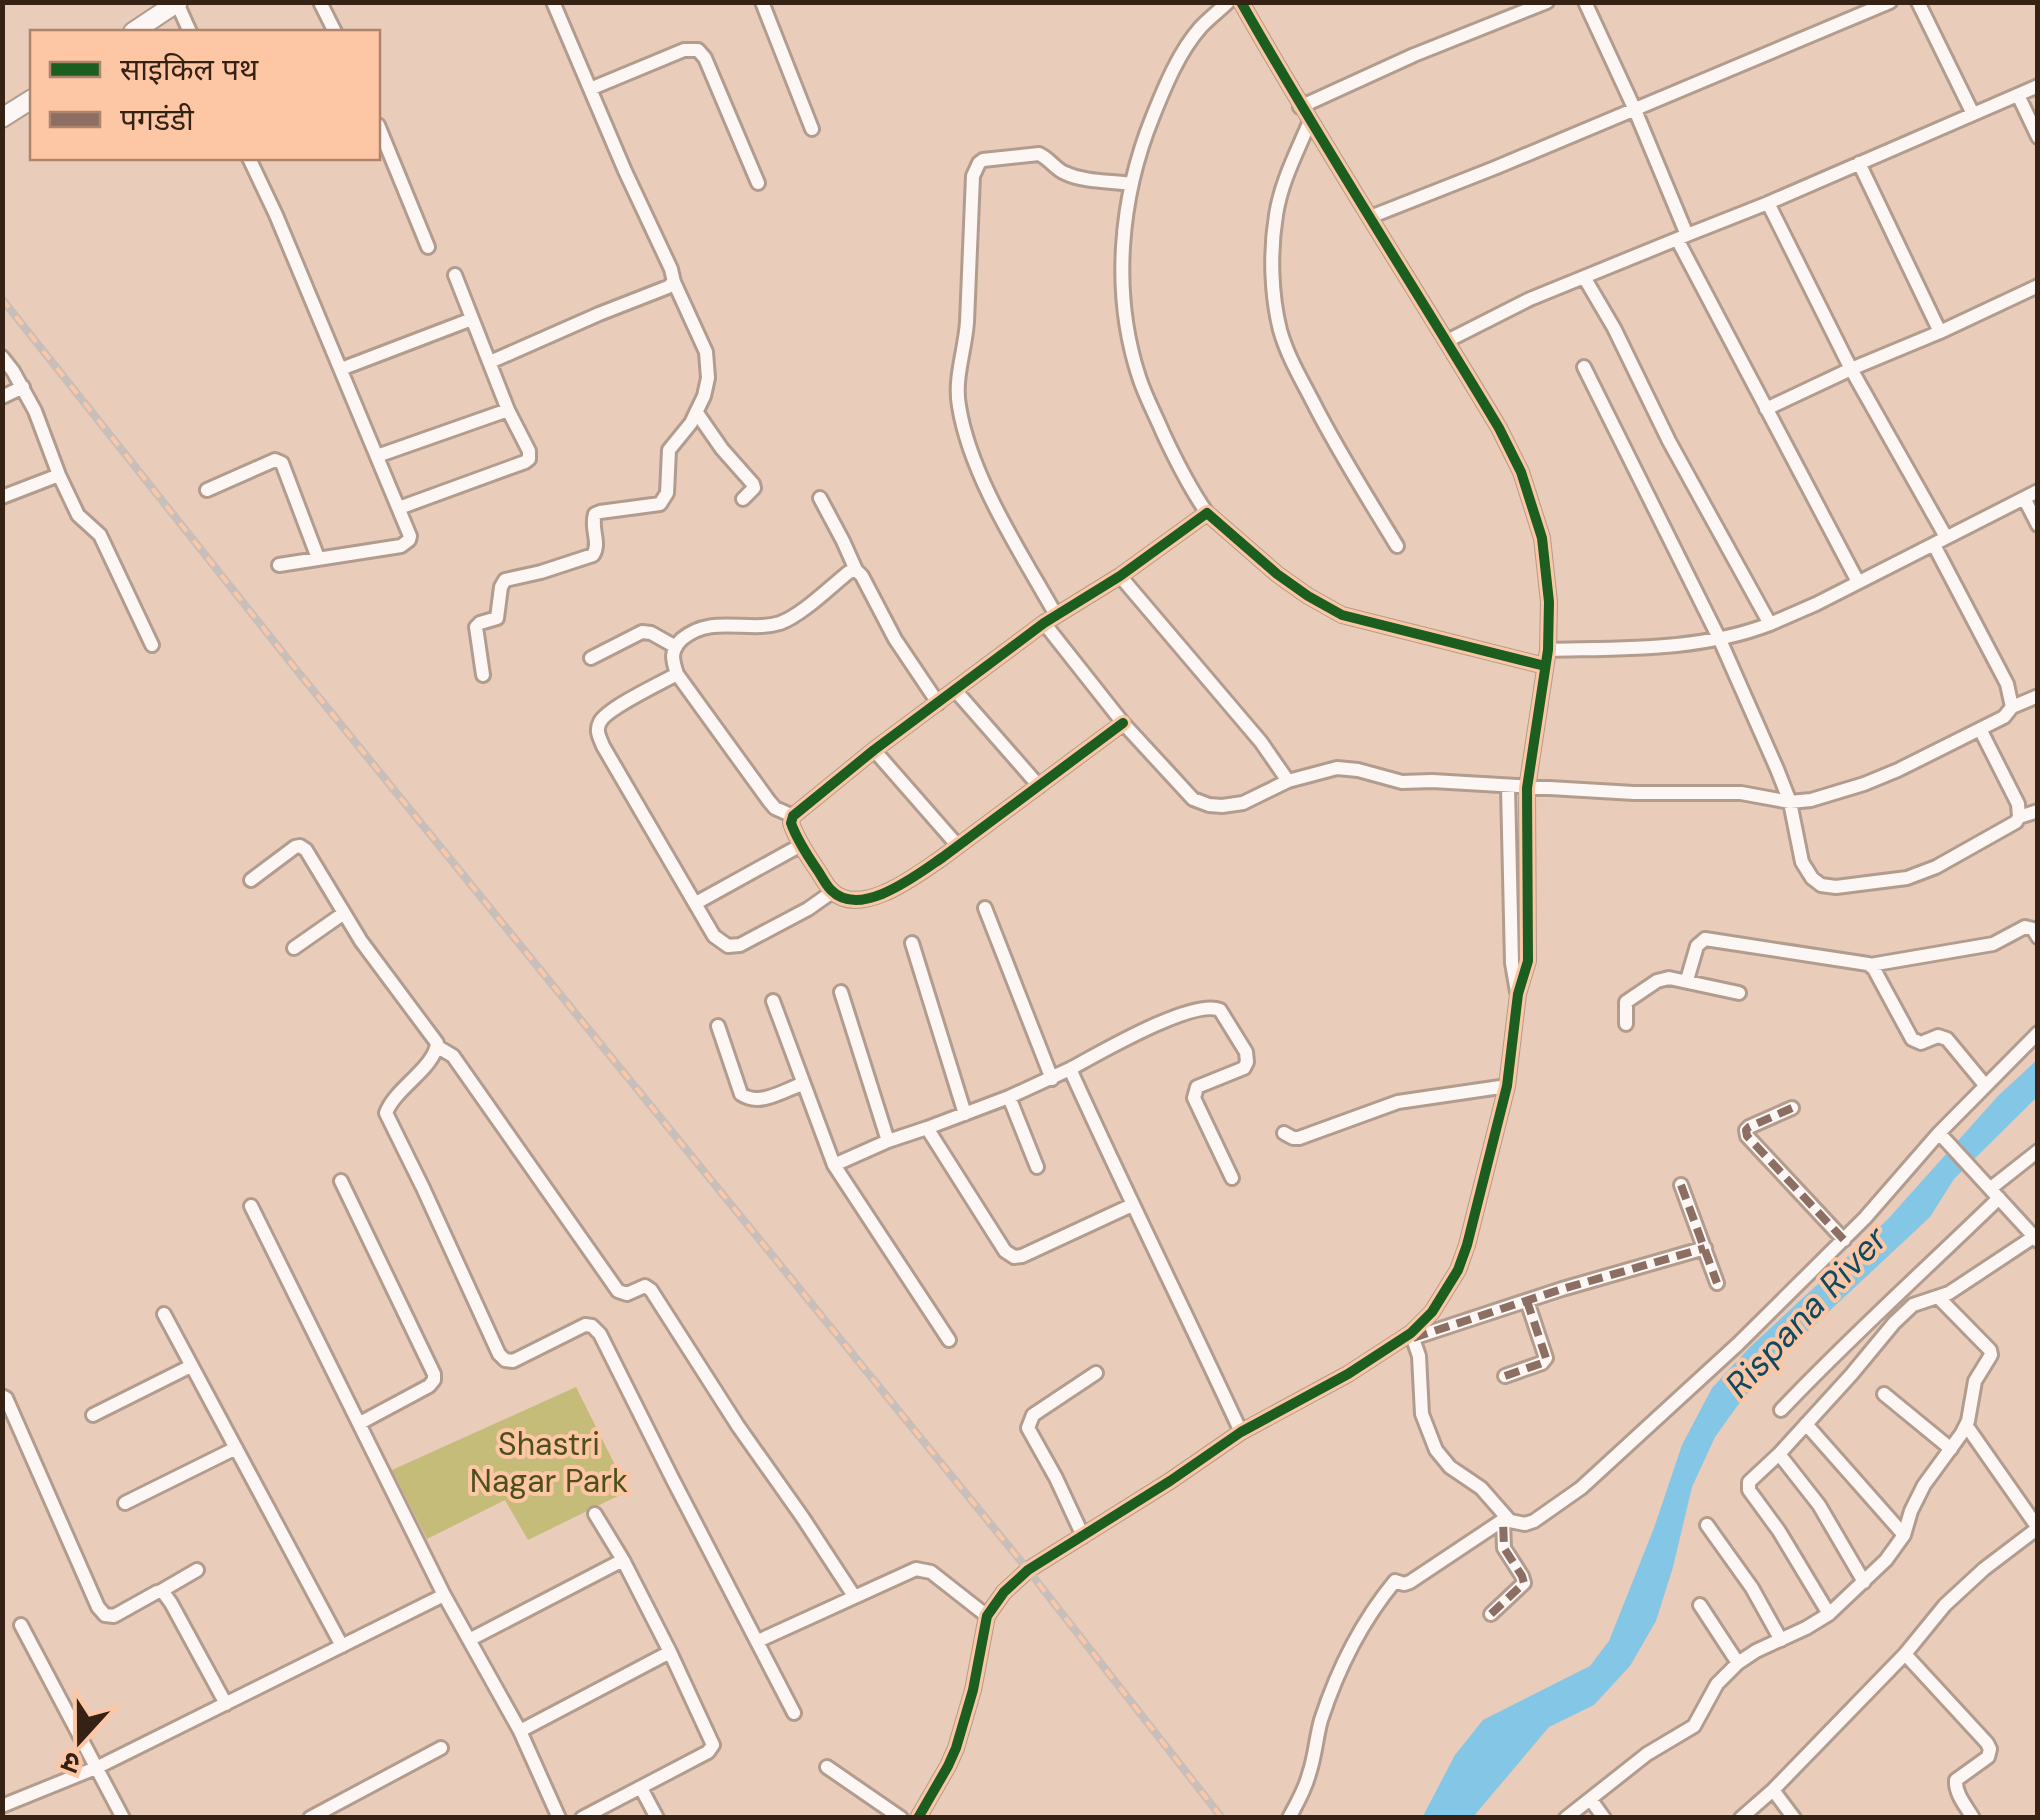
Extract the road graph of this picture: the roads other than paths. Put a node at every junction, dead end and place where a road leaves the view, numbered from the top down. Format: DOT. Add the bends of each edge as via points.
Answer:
graph roads {
  1 [pos="320,2"];
  2 [pos="553,2"];
  3 [pos="762,2"];
  4 [pos="1228,2"];
  5 [pos="1241,2"];
  6 [pos="1548,2"];
  7 [pos="1585,2"];
  8 [pos="1890,2"];
  9 [pos="1918,2"];
  10 [pos="177,3"];
  11 [pos="136,30"];
  12 [pos="189,30"];
  13 [pos="334,30"];
  14 [pos="2038,86"];
  15 [pos="590,89"];
  16 [pos="2018,94"];
  17 [pos="30,100"];
  18 [pos="1300,108"];
  19 [pos="1635,110"];
  20 [pos="1972,112"];
  21 [pos="2,118"];
  22 [pos="1310,121"];
  23 [pos="812,129"];
  24 [pos="380,130"];
  25 [pos="2038,138"];
  26 [pos="250,160"];
  27 [pos="1860,163"];
  28 [pos="758,183"];
  29 [pos="1131,184"];
  30 [pos="1768,203"];
  31 [pos="1370,217"];
  32 [pos="1682,237"];
  33 [pos="428,247"];
  34 [pos="455,275"];
  35 [pos="1584,276"];
  36 [pos="674,282"];
  37 [pos="2038,286"];
  38 [pos="472,319"];
  39 [pos="1940,332"];
  40 [pos="1447,340"];
  41 [pos="2,357"];
  42 [pos="490,362"];
  43 [pos="1584,368"];
  44 [pos="341,369"];
  45 [pos="1850,369"];
  46 [pos="22,387"];
  47 [pos="2,397"];
  48 [pos="1766,409"];
  49 [pos="508,410"];
  50 [pos="697,413"];
  51 [pos="377,456"];
  52 [pos="59,475"];
  53 [pos="207,490"];
  54 [pos="2038,492"];
  55 [pos="2,497"];
  56 [pos="820,498"];
  57 [pos="2024,498"];
  58 [pos="743,499"];
  59 [pos="399,508"];
  60 [pos="1207,513"];
  61 [pos="2038,525"];
  62 [pos="1940,541"];
  63 [pos="1397,546"];
  64 [pos="318,558"];
  65 [pos="279,565"];
  66 [pos="856,570"];
  67 [pos="1120,576"];
  68 [pos="1858,582"];
  69 [pos="1050,619"];
  70 [pos="1770,624"];
  71 [pos="1720,640"];
  72 [pos="152,646"];
  73 [pos="676,647"];
  74 [pos="1548,650"];
  75 [pos="592,658"];
  76 [pos="1546,666"];
  77 [pos="677,674"];
  78 [pos="483,675"];
  79 [pos="955,690"];
  80 [pos="2038,696"];
  81 [pos="938,703"];
  82 [pos="2012,707"];
  83 [pos="1123,723"];
  84 [pos="1980,729"];
  85 [pos="874,750"];
  86 [pos="1288,781"];
  87 [pos="1039,786"];
  88 [pos="1508,786"];
  89 [pos="1527,788"];
  90 [pos="1790,802"];
  91 [pos="2038,811"];
  92 [pos="793,816"];
  93 [pos="2019,817"];
  94 [pos="801,845"];
  95 [pos="958,846"];
  96 [pos="251,880"];
  97 [pos="832,892"];
  98 [pos="696,903"];
  99 [pos="985,908"];
  100 [pos="344,914"];
  101 [pos="2038,937"];
  102 [pos="912,944"];
  103 [pos="294,948"];
  104 [pos="1870,965"];
  105 [pos="1687,980"];
  106 [pos="841,992"];
  107 [pos="1518,994"];
  108 [pos="1739,994"];
  109 [pos="774,1000"];
  110 [pos="1626,1024"];
  111 [pos="718,1026"];
  112 [pos="2038,1033"];
  113 [pos="438,1047"];
  114 [pos="1070,1070"];
  115 [pos="1052,1079"];
  116 [pos="802,1084"];
  117 [pos="1985,1085"];
  118 [pos="1507,1086"];
  119 [pos="1009,1097"];
  120 [pos="1792,1108"];
  121 [pos="965,1114"];
  122 [pos="927,1128"];
  123 [pos="1284,1133"];
  124 [pos="1943,1137"];
  125 [pos="888,1141"];
  126 [pos="2038,1151"];
  127 [pos="834,1166"];
  128 [pos="1037,1167"];
  129 [pos="1232,1178"];
  130 [pos="341,1181"];
  131 [pos="1682,1185"];
  132 [pos="1995,1193"];
  133 [pos="1132,1205"];
  134 [pos="251,1206"];
  135 [pos="2036,1238"];
  136 [pos="1844,1240"];
  137 [pos="1704,1248"];
  138 [pos="1718,1282"];
  139 [pos="1938,1298"];
  140 [pos="1527,1301"];
  141 [pos="164,1314"];
  142 [pos="1412,1335"];
  143 [pos="948,1340"];
  144 [pos="192,1366"];
  145 [pos="1096,1373"];
  146 [pos="1505,1376"];
  147 [pos="1884,1394"];
  148 [pos="3,1395"];
  149 [pos="1781,1410"];
  150 [pos="92,1415"];
  151 [pos="360,1423"];
  152 [pos="1806,1424"];
  153 [pos="1966,1426"];
  154 [pos="1241,1432"];
  155 [pos="236,1448"];
  156 [pos="1951,1449"];
  157 [pos="1778,1454"];
  158 [pos="125,1503"];
  159 [pos="595,1514"];
  160 [pos="1504,1519"];
  161 [pos="1707,1526"];
  162 [pos="1904,1535"];
  163 [pos="1083,1536"];
  164 [pos="622,1560"];
  165 [pos="196,1570"];
  166 [pos="1864,1582"];
  167 [pos="161,1592"];
  168 [pos="444,1595"];
  169 [pos="854,1596"];
  170 [pos="1700,1606"];
  171 [pos="1491,1614"];
  172 [pos="1829,1614"];
  173 [pos="986,1616"];
  174 [pos="21,1625"];
  175 [pos="469,1640"];
  176 [pos="1780,1640"];
  177 [pos="758,1641"];
  178 [pos="342,1646"];
  179 [pos="670,1652"];
  180 [pos="1905,1654"];
  181 [pos="1738,1663"];
  182 [pos="226,1704"];
  183 [pos="794,1713"];
  184 [pos="520,1731"];
  185 [pos="441,1748"];
  186 [pos="98,1767"];
  187 [pos="826,1767"];
  188 [pos="641,1788"];
  189 [pos="1773,1790"];
  190 [pos="1590,1800"];
  191 [pos="2,1806"];
  192 [pos="559,1817"];
  193 [pos="124,1818"];
  194 [pos="310,1818"];
  195 [pos="582,1818"];
  196 [pos="658,1818"];
  197 [pos="902,1818"];
  198 [pos="918,1818"];
  199 [pos="1290,1818"];
  200 [pos="1566,1818"];
  201 [pos="1604,1818"];
  202 [pos="1741,1818"];
  203 [pos="1794,1818"];
  204 [pos="1973,1818"];
  1 -- 13 [label="street"];
  2 -- 15 [label="street"];
  3 -- 23 [label="street"];
  4 -- 29 [label="street" via="1200,28 1164,89"];
  5 -- 18 [label="street"];
  6 -- 18 [label="street"];
  7 -- 19 [label="street"];
  8 -- 19 [label="street"];
  9 -- 20 [label="street"];
  10 -- 11 [label="main road"];
  10 -- 12 [label="street"];
  14 -- 16 [label="street"];
  15 -- 28 [label="street" via="698,50"];
  15 -- 36 [label="street"];
  16 -- 20 [label="street"];
  16 -- 25 [label="street"];
  17 -- 21 [label="main road"];
  18 -- 22 [label="street"];
  19 -- 31 [label="street"];
  19 -- 32 [label="street"];
  20 -- 27 [label="street"];
  22 -- 31 [label="street"];
  22 -- 63 [label="street" via="1276,214 1280,328 1323,422"];
  24 -- 33 [label="street"];
  26 -- 44 [label="street"];
  27 -- 30 [label="street"];
  27 -- 39 [label="street"];
  29 -- 60 [label="street" via="1122,273 1126,324 1152,408"];
  29 -- 69 [label="street" via="1066,174 1035,154 983,160 974,176 960,415"];
  30 -- 32 [label="street"];
  30 -- 45 [label="street"];
  31 -- 40 [label="street"];
  32 -- 35 [label="street"];
  32 -- 48 [label="street"];
  34 -- 38 [label="street"];
  35 -- 40 [label="street"];
  35 -- 70 [label="street"];
  36 -- 42 [label="street"];
  36 -- 50 [label="street" via="706,352 708,378"];
  37 -- 39 [label="street"];
  38 -- 42 [label="street"];
  38 -- 44 [label="street"];
  39 -- 45 [label="street"];
  40 -- 74 [label="street" via="1500,428 1532,504 1545,560"];
  41 -- 46 [label="street"];
  42 -- 49 [label="street"];
  43 -- 71 [label="street"];
  44 -- 51 [label="street"];
  45 -- 48 [label="street"];
  45 -- 62 [label="street"];
  46 -- 47 [label="street"];
  46 -- 52 [label="street"];
  48 -- 68 [label="street"];
  49 -- 51 [label="street"];
  49 -- 59 [label="street" via="529,459"];
  50 -- 58 [label="street" via="753,484"];
  50 -- 78 [label="street" via="669,450 660,504 595,514 593,555 503,583 497,618 476,627"];
  51 -- 59 [label="street"];
  52 -- 55 [label="street"];
  52 -- 72 [label="street" via="79,517 100,536"];
  53 -- 64 [label="street" via="279,460"];
  54 -- 57 [label="street"];
  56 -- 66 [label="street"];
  57 -- 61 [label="street"];
  57 -- 62 [label="street"];
  59 -- 64 [label="street" via="407,543"];
  60 -- 67 [label="street"];
  60 -- 76 [label="street" via="1277,574 1342,614"];
  62 -- 68 [label="street"];
  62 -- 82 [label="street"];
  64 -- 65 [label="street"];
  66 -- 73 [label="street" via="785,621 714,625"];
  66 -- 81 [label="street"];
  67 -- 69 [label="street"];
  67 -- 86 [label="street"];
  68 -- 70 [label="street"];
  69 -- 79 [label="street"];
  69 -- 83 [label="street"];
  70 -- 71 [label="street"];
  71 -- 74 [label="street"];
  71 -- 90 [label="street"];
  73 -- 75 [label="street" via="642,632"];
  73 -- 77 [label="street"];
  74 -- 76 [label="street"];
  76 -- 89 [label="street"];
  77 -- 92 [label="street" via="769,801"];
  77 -- 98 [label="street" via="610,712 598,729"];
  79 -- 81 [label="street"];
  79 -- 87 [label="street"];
  80 -- 82 [label="street"];
  81 -- 85 [label="street"];
  82 -- 84 [label="street"];
  83 -- 86 [label="street" via="1201,803 1243,803"];
  83 -- 87 [label="street"];
  84 -- 90 [label="street" via="1864,784"];
  84 -- 93 [label="street"];
  85 -- 92 [label="street"];
  85 -- 95 [label="street"];
  86 -- 88 [label="street" via="1336,768 1402,782"];
  87 -- 95 [label="street"];
  88 -- 89 [label="street"];
  88 -- 107 [label="street"];
  89 -- 90 [label="street" via="1742,792"];
  89 -- 107 [label="street" via="1528,961"];
  90 -- 93 [label="street" via="1806,870 1820,885 1836,888 1920,874"];
  91 -- 93 [label="street"];
  92 -- 94 [label="street"];
  94 -- 97 [label="street"];
  94 -- 98 [label="street"];
  95 -- 97 [label="street" via="878,896"];
  96 -- 100 [label="street" via="300,846"];
  97 -- 98 [label="street" via="733,946 714,936"];
  99 -- 115 [label="street"];
  100 -- 103 [label="street"];
  100 -- 113 [label="street"];
  101 -- 104 [label="street" via="2028,927 1993,944"];
  102 -- 121 [label="street"];
  104 -- 105 [label="street" via="1705,940"];
  104 -- 117 [label="street" via="1912,1039 1947,1039"];
  105 -- 108 [label="street"];
  105 -- 110 [label="street" via="1657,980 1628,1000"];
  106 -- 125 [label="street"];
  107 -- 118 [label="street"];
  109 -- 116 [label="street"];
  111 -- 116 [label="street" via="744,1098"];
  112 -- 117 [label="street"];
  113 -- 169 [label="street" via="453,1056 618,1291 652,1290"];
  113 -- 177 [label="street" via="386,1113 499,1354 513,1361 585,1325 595,1328"];
  114 -- 115 [label="street"];
  114 -- 129 [label="street" via="1151,1027 1207,1007 1220,1010 1247,1062 1197,1087 1194,1098"];
  114 -- 133 [label="street"];
  115 -- 119 [label="street"];
  116 -- 127 [label="street"];
  117 -- 124 [label="street"];
  118 -- 123 [label="street" via="1398,1102 1299,1138"];
  118 -- 142 [label="street" via="1468,1245"];
  119 -- 121 [label="street"];
  119 -- 128 [label="street"];
  120 -- 136 [label="street" via="1749,1127 1747,1136"];
  121 -- 122 [label="street"];
  122 -- 125 [label="street"];
  122 -- 133 [label="street" via="1014,1256"];
  124 -- 132 [label="street"];
  124 -- 136 [label="street"];
  125 -- 127 [label="street"];
  126 -- 132 [label="street"];
  127 -- 143 [label="street"];
  130 -- 151 [label="street" via="434,1374 429,1386"];
  131 -- 137 [label="street"];
  132 -- 135 [label="street"];
  132 -- 149 [label="street"];
  133 -- 154 [label="street"];
  134 -- 151 [label="street"];
  135 -- 139 [label="street"];
  136 -- 160 [label="street" via="1580,1488 1534,1520"];
  137 -- 138 [label="street"];
  137 -- 140 [label="street"];
  139 -- 152 [label="street" via="1903,1314"];
  139 -- 153 [label="street" via="1991,1352 1973,1388"];
  140 -- 142 [label="street"];
  140 -- 146 [label="street" via="1546,1358"];
  141 -- 144 [label="street"];
  142 -- 154 [label="street"];
  142 -- 160 [label="street" via="1422,1414 1436,1450 1481,1488"];
  144 -- 150 [label="street"];
  144 -- 155 [label="street"];
  145 -- 163 [label="street" via="1033,1416 1028,1428"];
  147 -- 156 [label="street"];
  148 -- 167 [label="street" via="101,1612 114,1616"];
  151 -- 168 [label="street"];
  152 -- 157 [label="street"];
  152 -- 162 [label="street"];
  153 -- 156 [label="street"];
  153 -- 180 [label="street" via="2038,1528 1954,1597"];
  154 -- 163 [label="street"];
  155 -- 158 [label="street"];
  155 -- 178 [label="street"];
  156 -- 162 [label="street" via="1920,1493"];
  157 -- 166 [label="street" via="1819,1505"];
  157 -- 172 [label="street" via="1748,1488"];
  159 -- 164 [label="street"];
  160 -- 171 [label="street" via="1504,1548 1524,1583"];
  160 -- 199 [label="street" via="1410,1582 1394,1580 1335,1680 1309,1776"];
  161 -- 176 [label="street"];
  162 -- 166 [label="street"];
  163 -- 173 [label="street" via="1028,1570"];
  164 -- 175 [label="street"];
  164 -- 179 [label="street"];
  165 -- 167 [label="street"];
  166 -- 172 [label="street"];
  167 -- 182 [label="street"];
  168 -- 175 [label="street"];
  168 -- 178 [label="street"];
  169 -- 173 [label="street" via="922,1569"];
  169 -- 177 [label="street"];
  170 -- 181 [label="street"];
  172 -- 176 [label="street"];
  173 -- 198 [label="street" via="960,1738"];
  174 -- 186 [label="street"];
  175 -- 184 [label="street"];
  176 -- 181 [label="street"];
  177 -- 183 [label="street"];
  178 -- 182 [label="street"];
  179 -- 184 [label="street"];
  179 -- 188 [label="street" via="712,1745"];
  180 -- 189 [label="street"];
  180 -- 204 [label="street" via="1987,1743 1985,1760 1956,1780"];
  181 -- 190 [label="street" via="1717,1684 1694,1726"];
  182 -- 186 [label="street"];
  184 -- 192 [label="street"];
  185 -- 194 [label="street"];
  186 -- 191 [label="street"];
  186 -- 193 [label="street"];
  187 -- 197 [label="street"];
  188 -- 195 [label="street"];
  188 -- 196 [label="street"];
  189 -- 202 [label="street"];
  189 -- 203 [label="street"];
  190 -- 200 [label="street"];
  190 -- 201 [label="street"];
}
